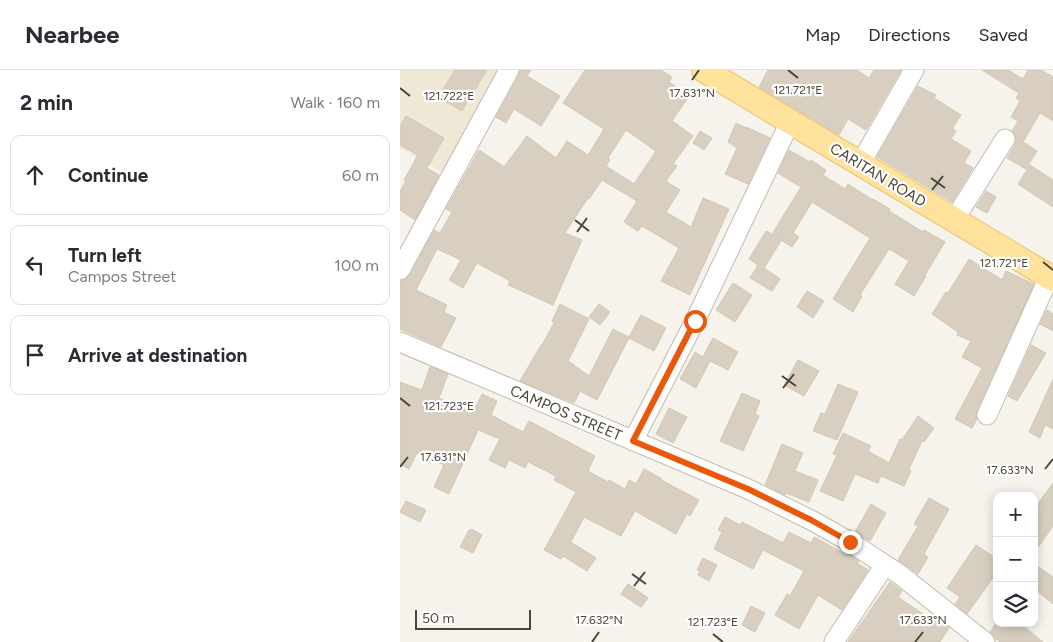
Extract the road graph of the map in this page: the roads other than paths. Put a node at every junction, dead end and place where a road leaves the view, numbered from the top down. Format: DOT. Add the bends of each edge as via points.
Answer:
graph roads {
  1 [pos="509,70"];
  2 [pos="704,70"];
  3 [pos="914,70"];
  4 [pos="790,122"];
  5 [pos="1005,139"];
  6 [pos="860,164"];
  7 [pos="954,220"];
  8 [pos="400,270"];
  9 [pos="1051,278"];
  10 [pos="400,342"];
  11 [pos="987,415"];
  12 [pos="633,441"];
  13 [pos="885,565"];
  14 [pos="834,642"];
  15 [pos="985,642"];
  1 -- 8 [label="street"];
  2 -- 4 [label="main road, CARITAN ROAD"];
  3 -- 6 [label="street"];
  4 -- 6 [label="main road, CARITAN ROAD"];
  4 -- 12 [label="street" via="695,321"];
  5 -- 7 [label="street"];
  6 -- 7 [label="main road, CARITAN ROAD"];
  7 -- 9 [label="main road, CARITAN ROAD"];
  9 -- 11 [label="street"];
  10 -- 12 [label="street, CAMPOS STREET"];
  12 -- 13 [label="street, CAMPOS STREET" via="748,489 811,520"];
  13 -- 14 [label="street"];
  13 -- 15 [label="street, CAMPOS STREET"];
}
